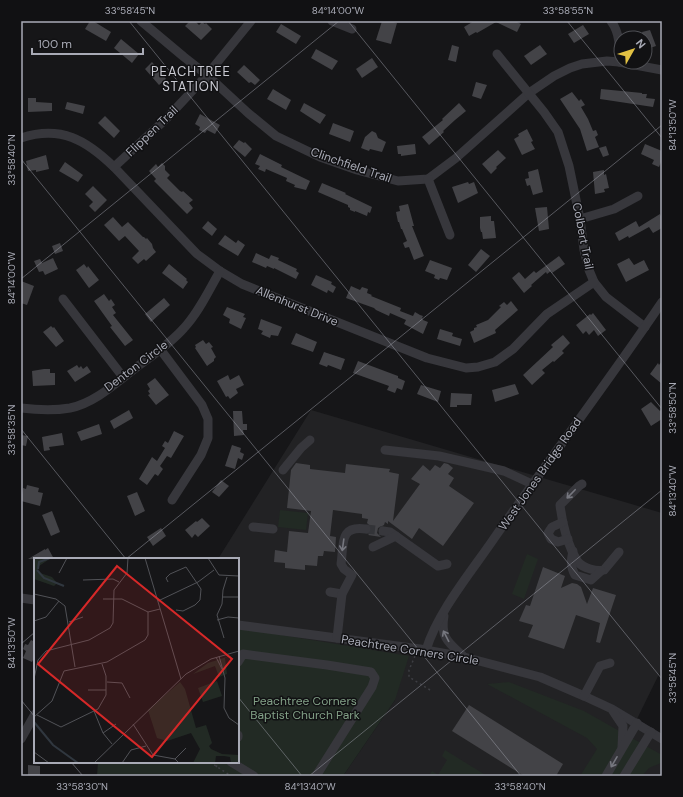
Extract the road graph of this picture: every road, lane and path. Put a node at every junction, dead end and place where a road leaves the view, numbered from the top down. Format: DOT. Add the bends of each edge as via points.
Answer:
graph roads {
  1 [pos="140,21"];
  2 [pos="252,21"];
  3 [pos="332,21"];
  4 [pos="611,21"];
  5 [pos="352,29"];
  6 [pos="616,30"];
  7 [pos="497,54"];
  8 [pos="613,61"];
  9 [pos="207,75"];
  10 [pos="529,93"];
  11 [pos="21,138"];
  12 [pos="114,167"];
  13 [pos="428,179"];
  14 [pos="638,196"];
  15 [pos="580,219"];
  16 [pos="450,235"];
  17 [pos="220,271"];
  18 [pos="594,282"];
  19 [pos="62,299"];
  20 [pos="662,302"];
  21 [pos="645,327"];
  22 [pos="160,349"];
  23 [pos="123,377"];
  24 [pos="21,408"];
  25 [pos="310,440"];
  26 [pos="385,450"];
  27 [pos="283,470"];
  28 [pos="504,471"];
  29 [pos="500,480"];
  30 [pos="532,484"];
  31 [pos="582,484"];
  32 [pos="172,500"];
  33 [pos="563,522"];
  34 [pos="253,528"];
  35 [pos="272,529"];
  36 [pos="366,529"];
  37 [pos="383,531"];
  38 [pos="396,536"];
  39 [pos="568,540"];
  40 [pos="373,547"];
  41 [pos="619,552"];
  42 [pos="447,564"];
  43 [pos="330,592"];
  44 [pos="342,594"];
  45 [pos="21,598"];
  46 [pos="34,600"];
  47 [pos="445,609"];
  48 [pos="239,625"];
  49 [pos="337,638"];
  50 [pos="426,650"];
  51 [pos="415,656"];
  52 [pos="464,657"];
  53 [pos="239,660"];
  54 [pos="610,663"];
  55 [pos="430,690"];
  56 [pos="584,696"];
  57 [pos="612,710"];
  58 [pos="34,715"];
  59 [pos="637,723"];
  60 [pos="651,732"];
  61 [pos="22,733"];
  62 [pos="662,739"];
  63 [pos="622,749"];
  64 [pos="211,763"];
  65 [pos="218,763"];
  66 [pos="233,763"];
  67 [pos="216,767"];
  68 [pos="231,776"];
  69 [pos="254,776"];
  70 [pos="316,776"];
  71 [pos="606,776"];
  72 [pos="624,776"];
  1 -- 9 [label="street, Clinchfield Trail"];
  2 -- 9 [label="street, Flippen Trail"];
  3 -- 5 [label="street"];
  4 -- 6 [label="street"];
  7 -- 10 [label="street, Colbert Trail"];
  8 -- 10 [label="street" via="582,64 570,68"];
  9 -- 12 [label="street, Flippen Trail" via="166,119"];
  9 -- 13 [label="street, Clinchfield Trail" via="276,136 320,157 398,182"];
  10 -- 13 [label="street" via="456,158"];
  10 -- 15 [label="street, Colbert Trail" via="558,132 569,166"];
  11 -- 12 [label="street, Allenhurst Drive" via="35,133 61,134 83,142"];
  12 -- 17 [label="street, Allenhurst Drive" via="182,240"];
  13 -- 16 [label="street"];
  14 -- 15 [label="street" via="614,209"];
  15 -- 18 [label="street, Colbert Trail" via="588,270"];
  17 -- 18 [label="street, Allenhurst Drive" via="242,284 366,334 428,358 466,368 495,362 513,349 547,314"];
  17 -- 22 [label="street, Denton Circle" via="184,328"];
  18 -- 21 [label="street, Colbert Trail" via="606,297"];
  19 -- 23 [label="street"];
  20 -- 21 [label="street, West Jones Bridge Road"];
  21 -- 30 [label="street, West Jones Bridge Road"];
  22 -- 23 [label="street, Denton Circle"];
  22 -- 32 [label="street" via="202,405 208,419 208,438 201,455"];
  23 -- 24 [label="street, Denton Circle" via="89,401 70,408"];
  25 -- 27 [label="street"];
  26 -- 28 [label="street" via="439,456"];
  28 -- 29 [label="street"];
  28 -- 30 [label="street"];
  30 -- 47 [label="street, West Jones Bridge Road"];
  31 -- 33 [label="street, one-way" via="560,505"];
  33 -- 39 [label="street"];
  33 -- 39 [label="street" via="552,527 548,533 551,539 558,542"];
  34 -- 35 [label="street"];
  36 -- 44 [label="street, one-way" via="350,529 345,534 341,564 352,574"];
  37 -- 38 [label="street"];
  38 -- 40 [label="street"];
  38 -- 42 [label="street" via="438,566"];
  39 -- 41 [label="street" via="579,563 594,570 604,570"];
  43 -- 44 [label="street"];
  44 -- 49 [label="street"];
  45 -- 46 [label="street"];
  47 -- 50 [label="street, West Jones Bridge Road" via="431,634"];
  52 -- 47 [label="street, one-way" via="445,637 442,628"];
  48 -- 49 [label="street, Peachtree Corners Circle"];
  49 -- 50 [label="street, Peachtree Corners Circle"];
  50 -- 52 [label="street, Peachtree Corners Circle"];
  51 -- 55 [label="path" via="409,677"];
  52 -- 56 [label="street, Peachtree Corners Circle" via="540,677"];
  53 -- 70 [label="street" via="243,654 371,672 375,678 372,687"];
  54 -- 56 [label="street" via="600,666"];
  56 -- 57 [label="street, Peachtree Corners Circle"];
  57 -- 59 [label="street, Peachtree Corners Circle"];
  57 -- 63 [label="street" via="623,726"];
  58 -- 61 [label="street"];
  59 -- 60 [label="street, Peachtree Corners Circle"];
  59 -- 63 [label="street"];
  60 -- 62 [label="street, Peachtree Corners Circle"];
  60 -- 72 [label="street"];
  63 -- 71 [label="street, one-way"];
  64 -- 67 [label="path"];
  65 -- 67 [label="path"];
  66 -- 69 [label="street"];
  67 -- 68 [label="path"];
}
